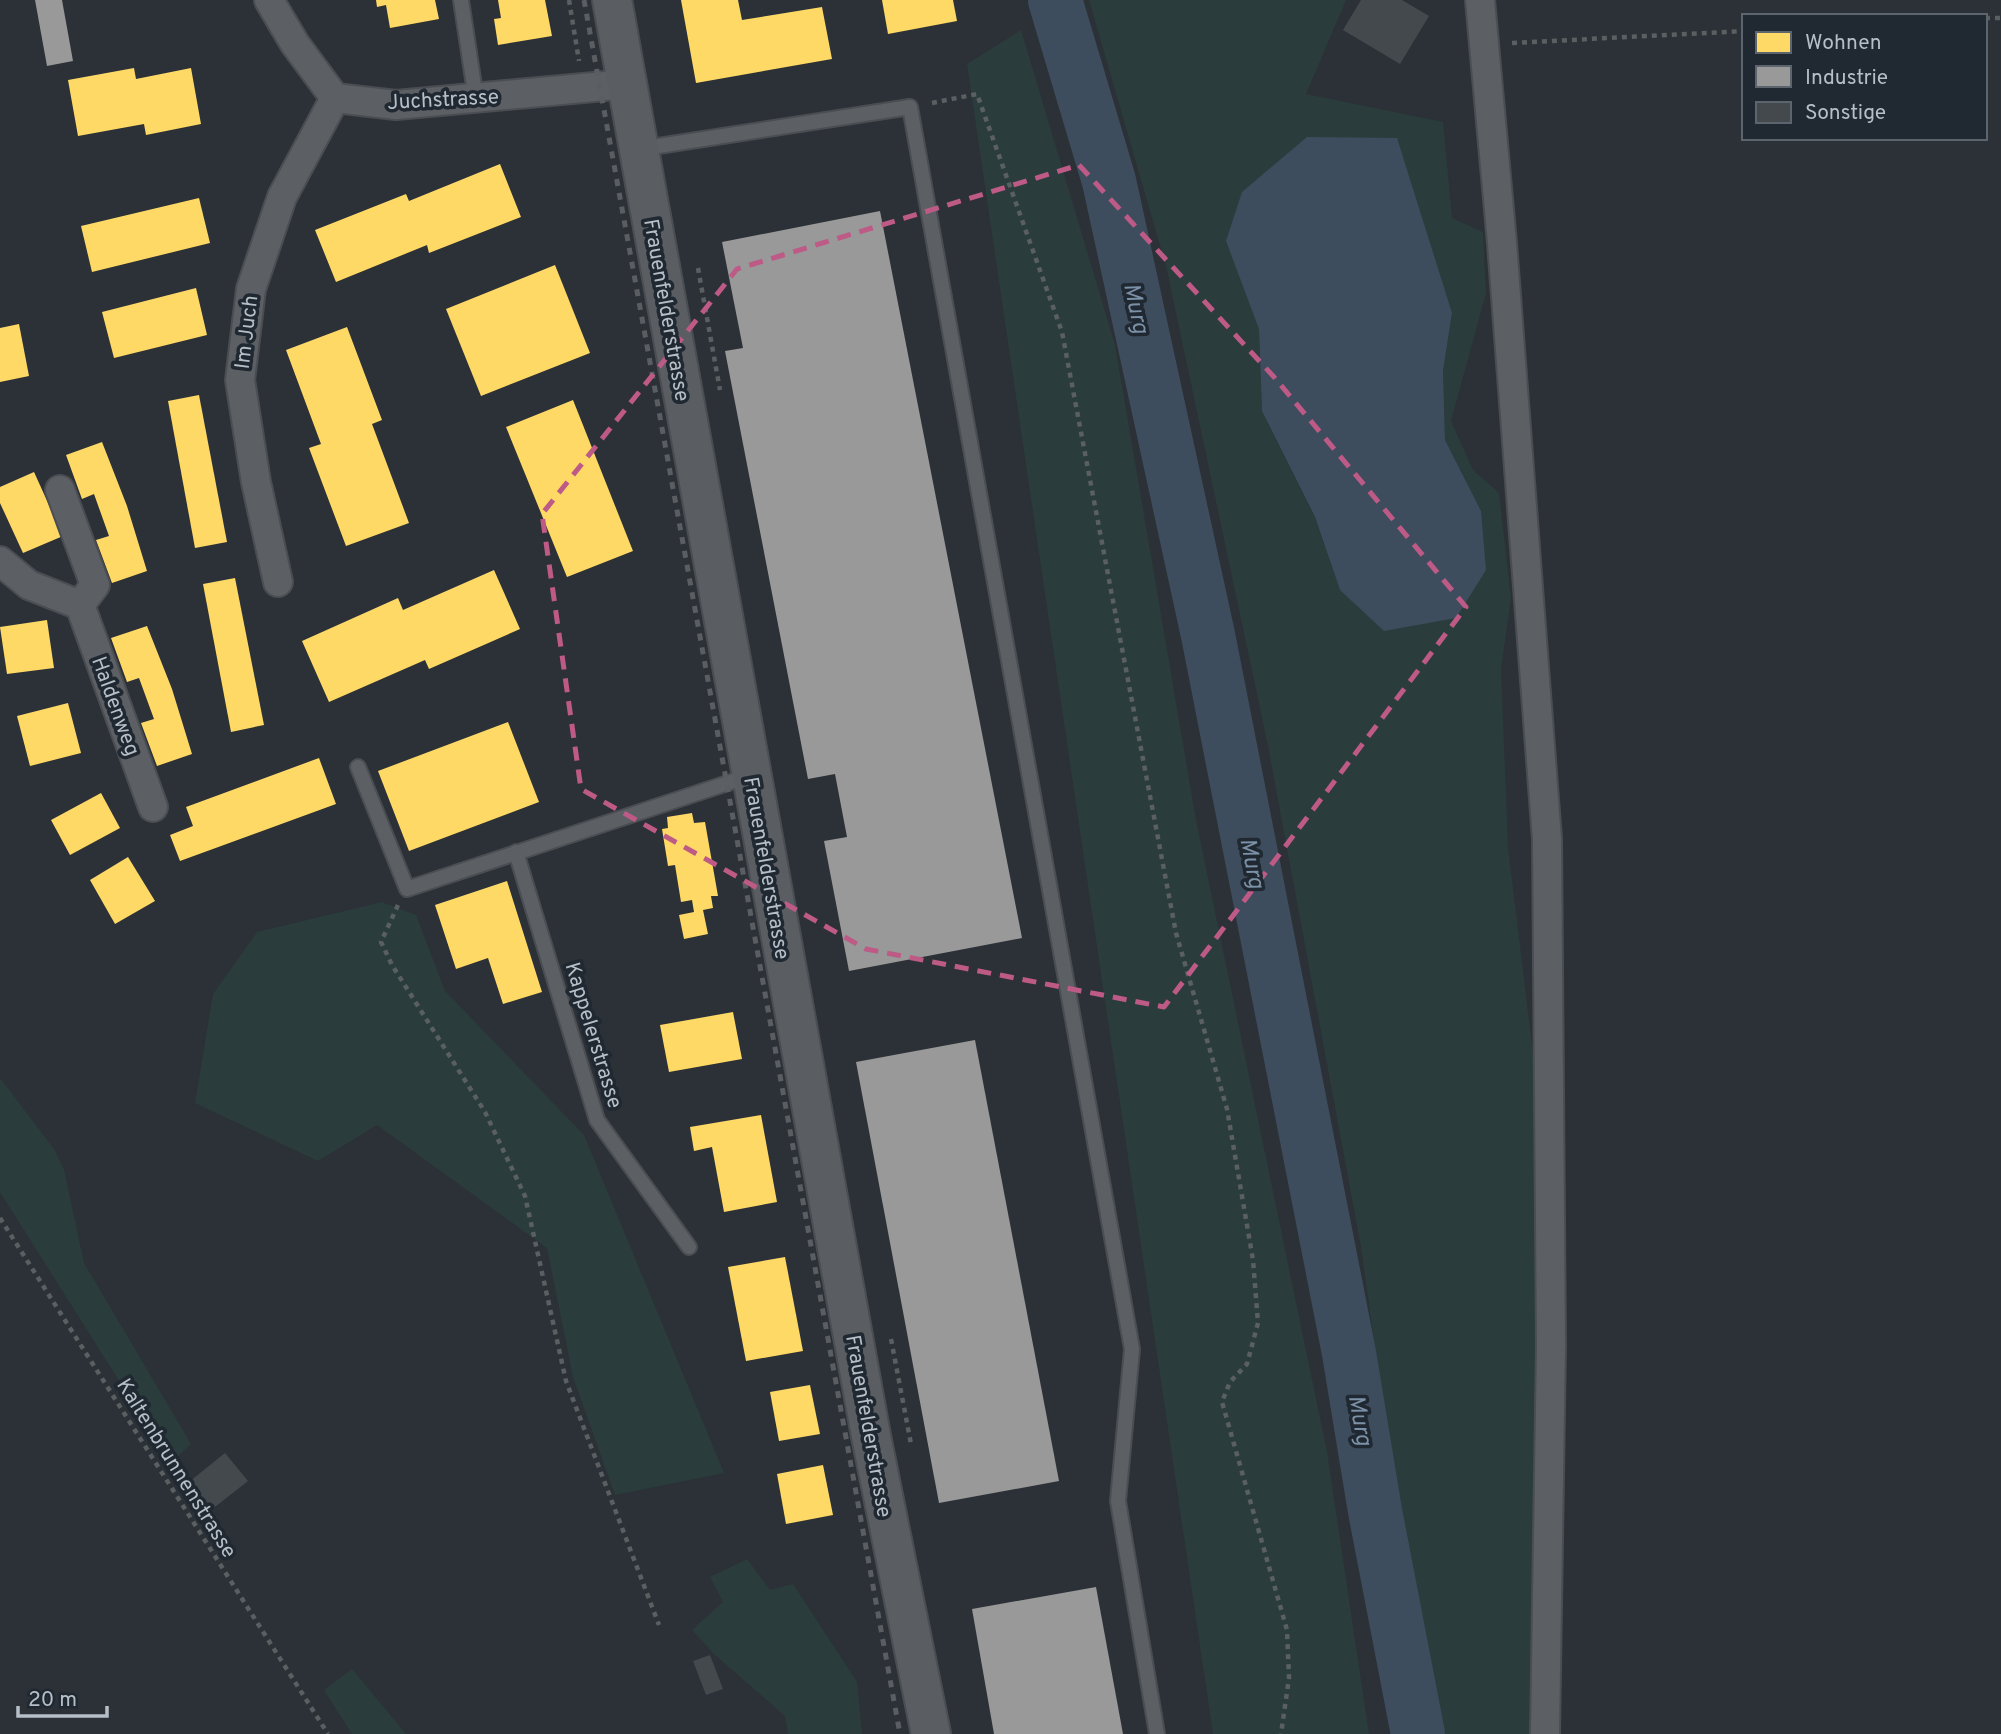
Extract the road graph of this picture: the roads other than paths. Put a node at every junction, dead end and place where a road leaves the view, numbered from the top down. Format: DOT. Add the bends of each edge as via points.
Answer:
graph roads {
  1 [pos="269,0"];
  2 [pos="461,0"];
  3 [pos="611,0"];
  4 [pos="1480,0"];
  5 [pos="627,83"];
  6 [pos="335,98"];
  7 [pos="476,99"];
  8 [pos="638,149"];
  9 [pos="60,490"];
  10 [pos="0,561"];
  11 [pos="278,582"];
  12 [pos="79,605"];
  13 [pos="358,768"];
  14 [pos="750,776"];
  15 [pos="153,807"];
  16 [pos="516,852"];
  17 [pos="689,1247"];
  18 [pos="931,1734"];
  19 [pos="1157,1734"];
  20 [pos="1545,1734"];
  1 -- 6 [label="street"];
  2 -- 7 [label="lane"];
  3 -- 5 [label="main road, Frauenfelderstrasse"];
  4 -- 20 [label="street" via="1547,839 1551,1345"];
  5 -- 7 [label="street, Juchstrasse"];
  5 -- 8 [label="main road, Frauenfelderstrasse"];
  6 -- 7 [label="street, Juchstrasse" via="396,105"];
  6 -- 11 [label="street, Im Juch" via="282,197 251,289 240,380"];
  8 -- 14 [label="main road, Frauenfelderstrasse"];
  8 -- 19 [label="lane" via="910,107 1132,1349 1118,1502"];
  9 -- 12 [label="street" via="95,585"];
  10 -- 12 [label="street" via="29,585"];
  12 -- 15 [label="street, Haldenweg"];
  13 -- 16 [label="lane" via="407,889"];
  14 -- 16 [label="lane"];
  14 -- 18 [label="main road, Frauenfelderstrasse" via="890,1537"];
  16 -- 17 [label="lane, Kappelerstrasse" via="597,1120"];
}
